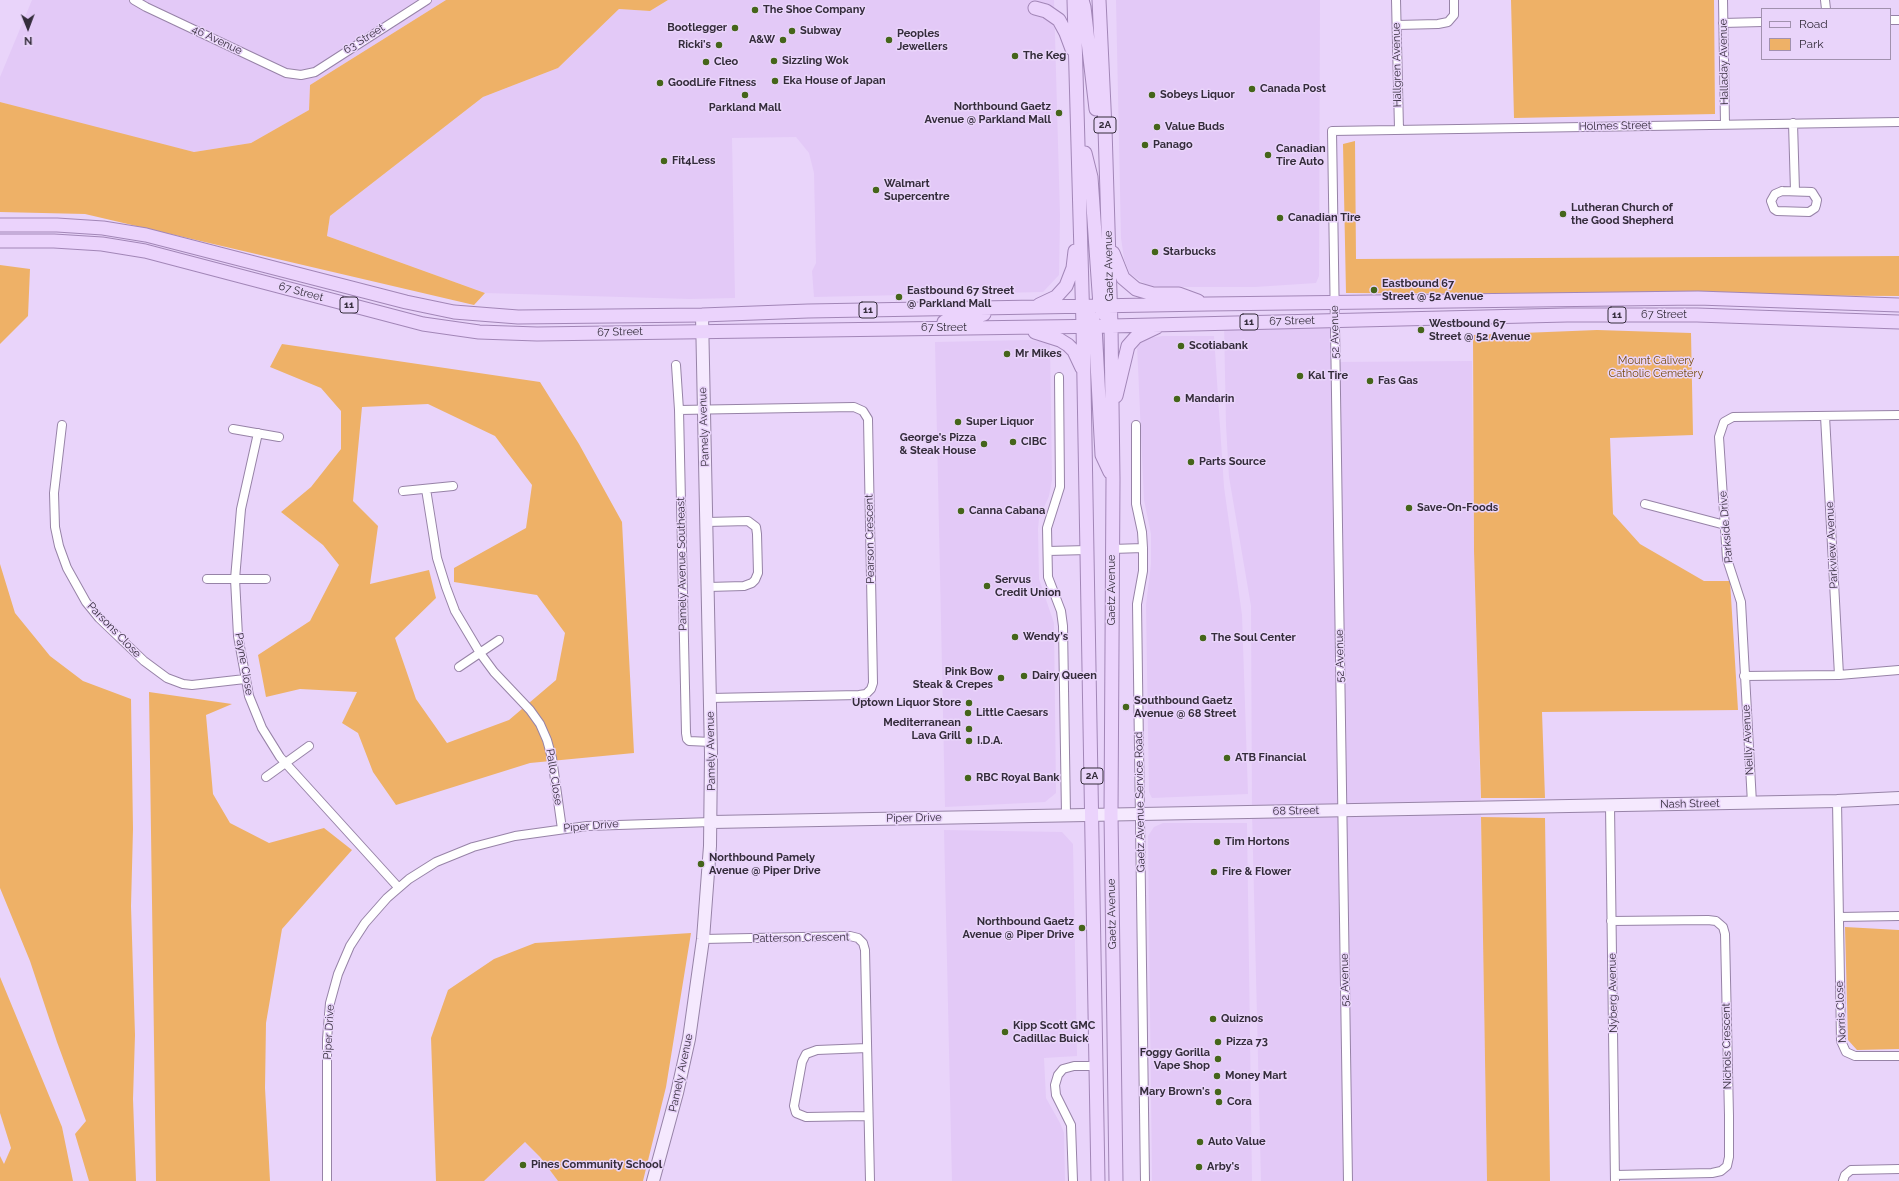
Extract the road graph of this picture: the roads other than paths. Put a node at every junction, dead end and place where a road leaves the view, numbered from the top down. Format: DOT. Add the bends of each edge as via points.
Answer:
graph roads {
  1 [pos="134,0"];
  2 [pos="427,0"];
  3 [pos="1074,0"];
  4 [pos="1082,0"];
  5 [pos="1099,0"];
  6 [pos="1396,0"];
  7 [pos="1454,0"];
  8 [pos="1723,0"];
  9 [pos="1035,8"];
  10 [pos="1761,22"];
  11 [pos="1723,23"];
  12 [pos="1397,25"];
  13 [pos="1076,60"];
  14 [pos="301,75"];
  15 [pos="1899,122"];
  16 [pos="1793,123"];
  17 [pos="1079,124"];
  18 [pos="1725,124"];
  19 [pos="1105,128"];
  20 [pos="1399,129"];
  21 [pos="1332,130"];
  22 [pos="1795,191"];
  23 [pos="1080,216"];
  24 [pos="0,225"];
  25 [pos="0,241"];
  26 [pos="1109,242"];
  27 [pos="1334,303"];
  28 [pos="1208,304"];
  29 [pos="1899,305"];
  30 [pos="1083,306"];
  31 [pos="1105,306"];
  32 [pos="1034,307"];
  33 [pos="1001,308"];
  34 [pos="938,309"];
  35 [pos="702,315"];
  36 [pos="1335,320"];
  37 [pos="1899,322"];
  38 [pos="1163,325"];
  39 [pos="1089,326"];
  40 [pos="1111,326"];
  41 [pos="943,328"];
  42 [pos="1016,328"];
  43 [pos="843,329"];
  44 [pos="702,331"];
  45 [pos="676,365"];
  46 [pos="1084,372"];
  47 [pos="1059,377"];
  48 [pos="679,410"];
  49 [pos="704,410"];
  50 [pos="1899,415"];
  51 [pos="1825,416"];
  52 [pos="1111,418"];
  53 [pos="1136,425"];
  54 [pos="62,426"];
  55 [pos="232,429"];
  56 [pos="258,434"];
  57 [pos="279,437"];
  58 [pos="1113,479"];
  59 [pos="453,486"];
  60 [pos="426,489"];
  61 [pos="403,491"];
  62 [pos="1645,504"];
  63 [pos="707,522"];
  64 [pos="1725,525"];
  65 [pos="1143,548"];
  66 [pos="1112,549"];
  67 [pos="1088,550"];
  68 [pos="1048,551"];
  69 [pos="207,579"];
  70 [pos="235,579"];
  71 [pos="266,579"];
  72 [pos="708,587"];
  73 [pos="500,640"];
  74 [pos="480,653"];
  75 [pos="459,667"];
  76 [pos="1899,670"];
  77 [pos="1839,674"];
  78 [pos="1744,676"];
  79 [pos="245,679"];
  80 [pos="710,698"];
  81 [pos="711,742"];
  82 [pos="309,746"];
  83 [pos="286,764"];
  84 [pos="266,777"];
  85 [pos="1899,798"];
  86 [pos="1837,801"];
  87 [pos="1752,803"];
  88 [pos="1610,805"];
  89 [pos="1481,808"];
  90 [pos="1342,810"];
  91 [pos="1093,814"];
  92 [pos="1111,814"];
  93 [pos="1141,814"];
  94 [pos="1066,815"];
  95 [pos="712,822"];
  96 [pos="562,829"];
  97 [pos="398,887"];
  98 [pos="1899,916"];
  99 [pos="1839,917"];
  100 [pos="1611,921"];
  101 [pos="703,939"];
  102 [pos="867,1048"];
  103 [pos="1899,1056"];
  104 [pos="1096,1066"];
  105 [pos="868,1116"];
  106 [pos="1899,1169"];
  107 [pos="1615,1178"];
  108 [pos="327,1181"];
  109 [pos="653,1181"];
  110 [pos="870,1181"];
  111 [pos="1073,1181"];
  112 [pos="1098,1181"];
  113 [pos="1116,1181"];
  114 [pos="1145,1181"];
  115 [pos="1348,1181"];
  116 [pos="1843,1181"];
  1 -- 14 [label="street, 46 Avenue" via="286,73"];
  2 -- 14 [label="street, 63 Street" via="315,72"];
  3 -- 13 [label="main road, 2A"];
  4 -- 19 [label="main road" via="1097,114"];
  5 -- 19 [label="main road, Gaetz Avenue / 2A"];
  6 -- 12 [label="street, Hallgren Avenue"];
  7 -- 12 [label="street" via="1454,15 1448,22"];
  8 -- 11 [label="street, Halladay Avenue"];
  9 -- 13 [label="main road" via="1046,11 1059,20"];
  10 -- 11 [label="street"];
  11 -- 18 [label="street, Halladay Avenue"];
  12 -- 20 [label="street, Hallgren Avenue"];
  13 -- 17 [label="main road, 2A"];
  15 -- 16 [label="street, Holmes Street"];
  16 -- 18 [label="street, Holmes Street"];
  16 -- 22 [label="street"];
  17 -- 23 [label="main road, 2A"];
  17 -- 31 [label="main road" via="1090,177"];
  18 -- 20 [label="street, Holmes Street"];
  19 -- 26 [label="main road, Gaetz Avenue / 2A"];
  20 -- 21 [label="street, Holmes Street"];
  21 -- 27 [label="street, 52 Avenue"];
  22 -- 22 [label="street" via="1774,194 1771,201 1774,209 1781,212 1809,212 1815,208 1817,200 1812,192"];
  23 -- 30 [label="main road, 2A"];
  23 -- 32 [label="main road" via="1073,268 1066,286 1056,297"];
  24 -- 35 [label="main road, 67 Street / 11" via="103,228 146,235 454,312 545,318"];
  25 -- 44 [label="main road, 67 Street / 11" via="102,244 145,251 423,324 479,332 537,334"];
  26 -- 28 [label="main road" via="1121,274 1131,286 1146,293 1179,294"];
  26 -- 31 [label="main road, Gaetz Avenue / 2A"];
  27 -- 28 [label="main road, 67 Street / 11"];
  27 -- 29 [label="main road, 67 Street / 11" via="1698,298"];
  27 -- 36 [label="street, 52 Avenue"];
  28 -- 31 [label="main road, 67 Street / 11"];
  30 -- 31 [label="main road, 67 Street / 11"];
  30 -- 32 [label="main road, 67 Street / 11"];
  30 -- 39 [label="main road" via="1090,315"];
  31 -- 40 [label="main road"];
  32 -- 33 [label="main road, 67 Street / 11"];
  33 -- 34 [label="main road, 67 Street / 11"];
  33 -- 41 [label="main road" via="977,316 948,320 944,322"];
  34 -- 35 [label="main road, 67 Street / 11"];
  34 -- 43 [label="main road" via="933,317 925,320 869,322"];
  35 -- 44 [label="street, Pamely Avenue"];
  36 -- 37 [label="main road, 67 Street / 11" via="1697,315"];
  36 -- 38 [label="main road, 67 Street / 11"];
  36 -- 90 [label="street, 52 Avenue"];
  38 -- 40 [label="main road, 67 Street / 11"];
  38 -- 52 [label="main road" via="1141,334 1128,346"];
  39 -- 40 [label="main road, 67 Street / 11"];
  39 -- 42 [label="main road, 67 Street / 11"];
  39 -- 46 [label="main road, Gaetz Avenue / 2A"];
  39 -- 58 [label="main road" via="1102,455"];
  40 -- 52 [label="main road, Gaetz Avenue / 2A"];
  41 -- 42 [label="main road, 67 Street / 11"];
  41 -- 43 [label="main road, 67 Street / 11"];
  42 -- 46 [label="main road" via="1060,340 1074,351"];
  43 -- 44 [label="main road, 67 Street / 11"];
  44 -- 49 [label="street, Pamely Avenue"];
  45 -- 48 [label="street, Pamely Avenue Southeast"];
  46 -- 67 [label="main road, Gaetz Avenue / 2A"];
  47 -- 68 [label="street" via="1060,487 1048,523"];
  48 -- 49 [label="street, Pearson Crescent"];
  48 -- 81 [label="street, Pamely Avenue Southeast" via="686,733 689,741"];
  49 -- 63 [label="street, Pamely Avenue"];
  49 -- 80 [label="street, Pearson Crescent" via="851,407 866,413 868,419 873,683 871,689 859,696"];
  50 -- 51 [label="street, Parkside Drive"];
  51 -- 64 [label="street, Parkside Drive" via="1733,416 1724,422 1719,437"];
  51 -- 77 [label="street, Parkview Avenue"];
  52 -- 58 [label="main road, Gaetz Avenue / 2A"];
  53 -- 65 [label="street, Gaetz Avenue Service Road" via="1136,504"];
  54 -- 79 [label="street, Parsons Close" via="54,493 55,527 67,568 86,602 144,661 167,678 183,684 201,685"];
  55 -- 56 [label="street"];
  56 -- 57 [label="street"];
  56 -- 70 [label="street, Payne Close" via="242,509"];
  58 -- 66 [label="main road, Gaetz Avenue / 2A"];
  59 -- 60 [label="street"];
  60 -- 61 [label="street"];
  60 -- 74 [label="street, Pallo Close" via="441,573 458,616"];
  62 -- 64 [label="street"];
  63 -- 72 [label="street, Pamely Avenue"];
  63 -- 72 [label="street" via="748,521 756,526 758,573 752,583 744,586"];
  64 -- 78 [label="street, Parkside Drive" via="1727,559 1741,602"];
  65 -- 66 [label="street"];
  65 -- 93 [label="street, Gaetz Avenue Service Road" via="1143,571 1137,604"];
  66 -- 92 [label="main road, Gaetz Avenue / 2A"];
  67 -- 68 [label="street"];
  67 -- 91 [label="main road, Gaetz Avenue / 2A"];
  68 -- 94 [label="street" via="1048,577 1061,611 1063,626"];
  69 -- 70 [label="street"];
  70 -- 71 [label="street"];
  70 -- 79 [label="street, Payne Close" via="238,636"];
  72 -- 80 [label="street, Pamely Avenue"];
  73 -- 74 [label="street"];
  74 -- 75 [label="street"];
  74 -- 96 [label="street, Pallo Close" via="494,672 530,710 543,732 552,758"];
  76 -- 77 [label="street"];
  77 -- 78 [label="street"];
  78 -- 87 [label="street, Neilly Avenue"];
  79 -- 83 [label="street, Payne Close" via="262,728"];
  80 -- 81 [label="street, Pamely Avenue"];
  81 -- 95 [label="street, Pamely Avenue"];
  82 -- 83 [label="street"];
  83 -- 84 [label="street"];
  83 -- 97 [label="street, Payne Close"];
  85 -- 86 [label="street, Nash Street"];
  86 -- 87 [label="street, Nash Street"];
  86 -- 99 [label="street, Norris Close"];
  87 -- 88 [label="street, Nash Street"];
  88 -- 89 [label="street, Nash Street"];
  88 -- 100 [label="street, Nyberg Avenue"];
  89 -- 90 [label="street, 68 Street"];
  90 -- 93 [label="street, 68 Street"];
  90 -- 115 [label="street, 52 Avenue"];
  91 -- 92 [label="street, Piper Drive"];
  91 -- 94 [label="street, Piper Drive"];
  91 -- 104 [label="main road, Gaetz Avenue / 2A"];
  92 -- 93 [label="street, 68 Street"];
  92 -- 113 [label="main road, Gaetz Avenue / 2A"];
  93 -- 114 [label="street, Gaetz Avenue Service Road"];
  94 -- 95 [label="street, Piper Drive"];
  95 -- 96 [label="street, Piper Drive" via="613,824"];
  95 -- 101 [label="street, Pamely Avenue"];
  96 -- 97 [label="street, Piper Drive" via="515,836 453,854 420,871"];
  97 -- 108 [label="street, Piper Drive" via="375,910 355,936 342,962 332,995 327,1038"];
  98 -- 99 [label="street"];
  99 -- 103 [label="street, Norris Close" via="1842,1045 1846,1052 1854,1056"];
  100 -- 107 [label="street, Nyberg Avenue"];
  100 -- 107 [label="street, Nichols Crescent" via="1708,920 1716,921 1723,927 1729,1116 1729,1158 1721,1171"];
  101 -- 102 [label="street, Patterson Crescent" via="850,936 861,940 865,950"];
  101 -- 109 [label="street, Pamely Avenue" via="688,1039 677,1092"];
  102 -- 105 [label="street, Patterson Crescent"];
  102 -- 105 [label="street" via="817,1050 806,1054 802,1062 794,1106 796,1113 806,1117"];
  104 -- 111 [label="street" via="1063,1069 1055,1085 1056,1095 1071,1125"];
  104 -- 112 [label="main road, Gaetz Avenue / 2A"];
  105 -- 110 [label="street, Patterson Crescent"];
  106 -- 116 [label="street" via="1852,1170"];
}
